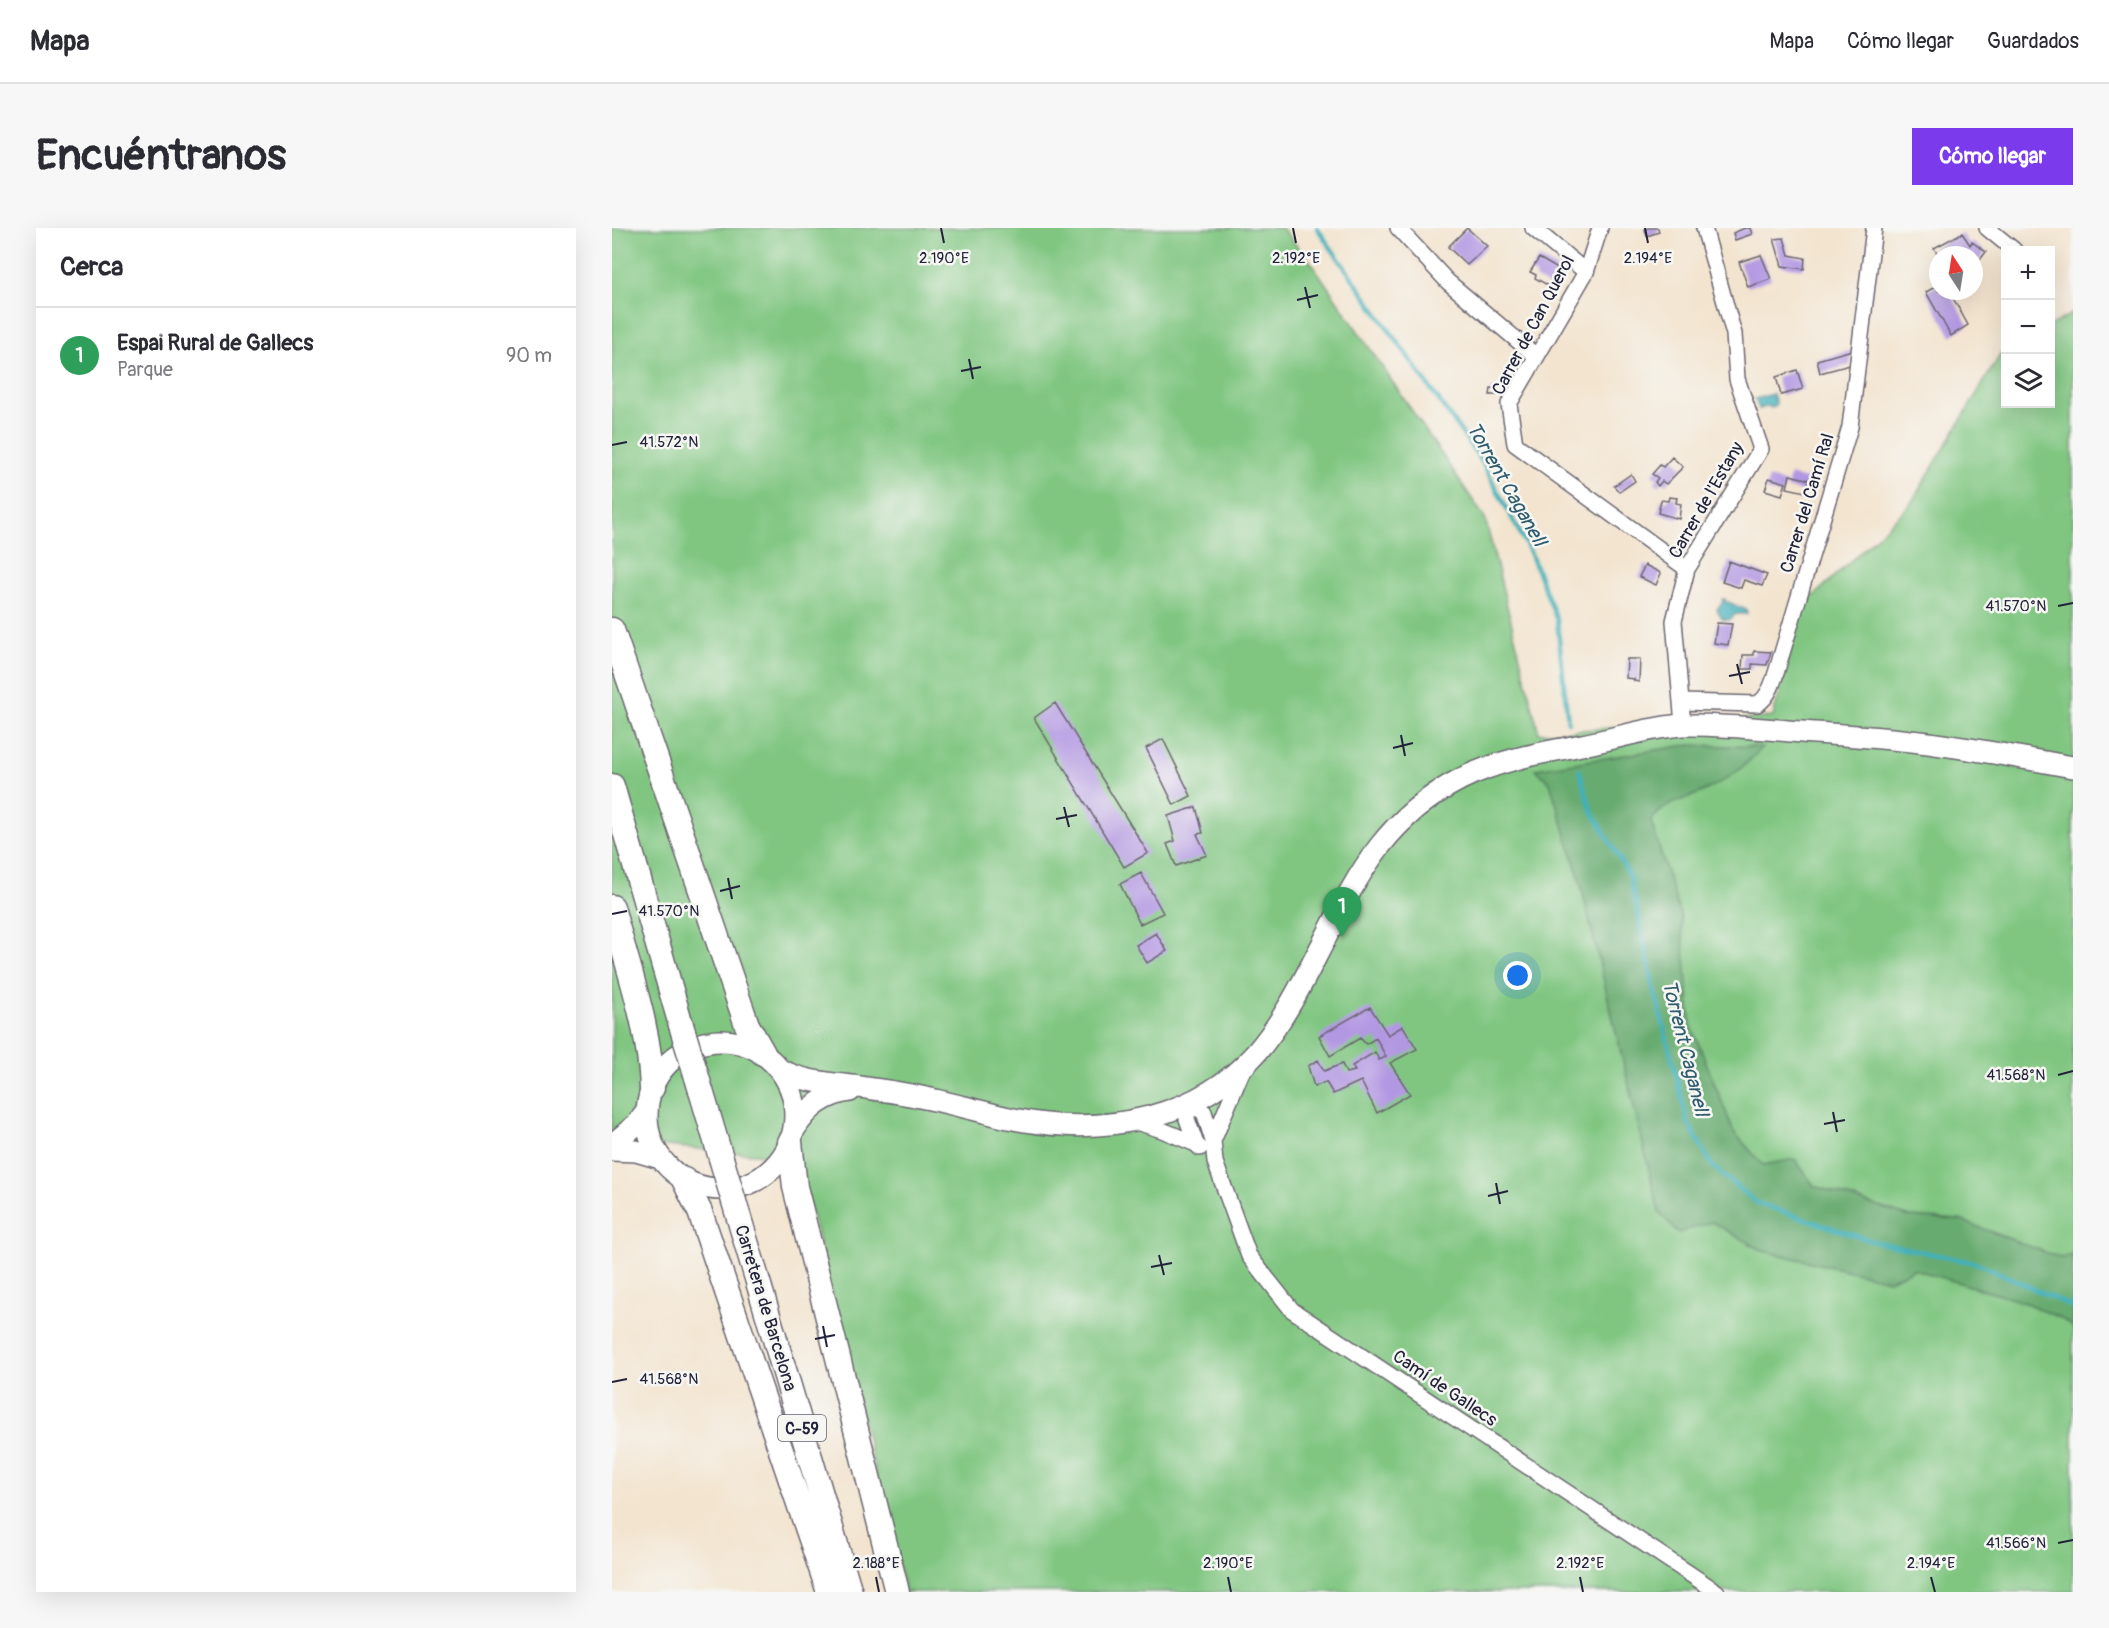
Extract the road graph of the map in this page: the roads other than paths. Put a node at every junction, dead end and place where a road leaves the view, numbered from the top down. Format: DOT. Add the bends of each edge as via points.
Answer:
graph roads {
  1 [pos="1398,228"];
  2 [pos="1533,228"];
  3 [pos="1600,228"];
  4 [pos="1704,228"];
  5 [pos="1874,228"];
  6 [pos="1987,228"];
  7 [pos="2009,246"];
  8 [pos="1586,272"];
  9 [pos="1536,357"];
  10 [pos="1687,569"];
  11 [pos="612,630"];
  12 [pos="1681,702"];
  13 [pos="1683,725"];
  14 [pos="2073,767"];
  15 [pos="612,786"];
  16 [pos="612,907"];
  17 [pos="772,1062"];
  18 [pos="1246,1062"];
  19 [pos="869,1088"];
  20 [pos="649,1099"];
  21 [pos="1188,1104"];
  22 [pos="1133,1121"];
  23 [pos="792,1136"];
  24 [pos="1213,1141"];
  25 [pos="1196,1144"];
  26 [pos="612,1148"];
  27 [pos="660,1158"];
  28 [pos="1215,1162"];
  29 [pos="684,1180"];
  30 [pos="830,1592"];
  31 [pos="850,1592"];
  32 [pos="897,1592"];
  33 [pos="1718,1592"];
  1 -- 9 [label="street" via="1448,282"];
  2 -- 8 [label="street"];
  3 -- 8 [label="street, Carrer de Can Querol"];
  4 -- 10 [label="street, Carrer de l'Estany" via="1734,334 1737,379 1761,449"];
  5 -- 12 [label="street, Carrer del Camí Ral" via="1850,428 1769,689 1756,704"];
  6 -- 7 [label="street"];
  8 -- 9 [label="street, Carrer de Can Querol"];
  9 -- 10 [label="street, Carrer de Can Querol" via="1509,404 1515,444"];
  10 -- 12 [label="street, Carrer de l'Estany" via="1674,621"];
  11 -- 17 [label="highway" via="747,1024"];
  12 -- 13 [label="street, Carrer de l'Estany"];
  13 -- 14 [label="main road" via="1916,741"];
  13 -- 18 [label="main road" via="1496,764 1426,801 1383,839 1359,875 1302,985 1257,1052"];
  15 -- 31 [label="highway, Carretera de Barcelona / C-59, bridge"];
  16 -- 20 [label="highway" via="650,1060"];
  17 -- 19 [label="main road" via="804,1081"];
  17 -- 20 [label="main road" via="745,1044 695,1044 675,1055 662,1070"];
  17 -- 23 [label="main road" via="788,1083 793,1098"];
  18 -- 21 [label="main road" via="1232,1076"];
  18 -- 24 [label="street, Camí de Gallecs"];
  19 -- 22 [label="main road" via="1043,1124 1084,1126"];
  19 -- 23 [label="main road" via="828,1096 806,1113"];
  20 -- 26 [label="main road" via="638,1123"];
  20 -- 27 [label="main road" via="651,1139"];
  21 -- 22 [label="main road"];
  21 -- 24 [label="street, Camí de Gallecs" via="1204,1112"];
  21 -- 25 [label="street, Camí de Gallecs" via="1187,1119"];
  22 -- 25 [label="street, Camí de Gallecs"];
  23 -- 29 [label="main road" via="778,1161 746,1184 714,1189"];
  23 -- 32 [label="highway" via="795,1187"];
  24 -- 28 [label="street, Camí de Gallecs"];
  25 -- 28 [label="street, Camí de Gallecs"];
  26 -- 27 [label="main road"];
  27 -- 29 [label="main road"];
  28 -- 33 [label="street, Camí de Gallecs" via="1249,1256 1292,1310"];
  29 -- 30 [label="highway" via="700,1212"];
}
